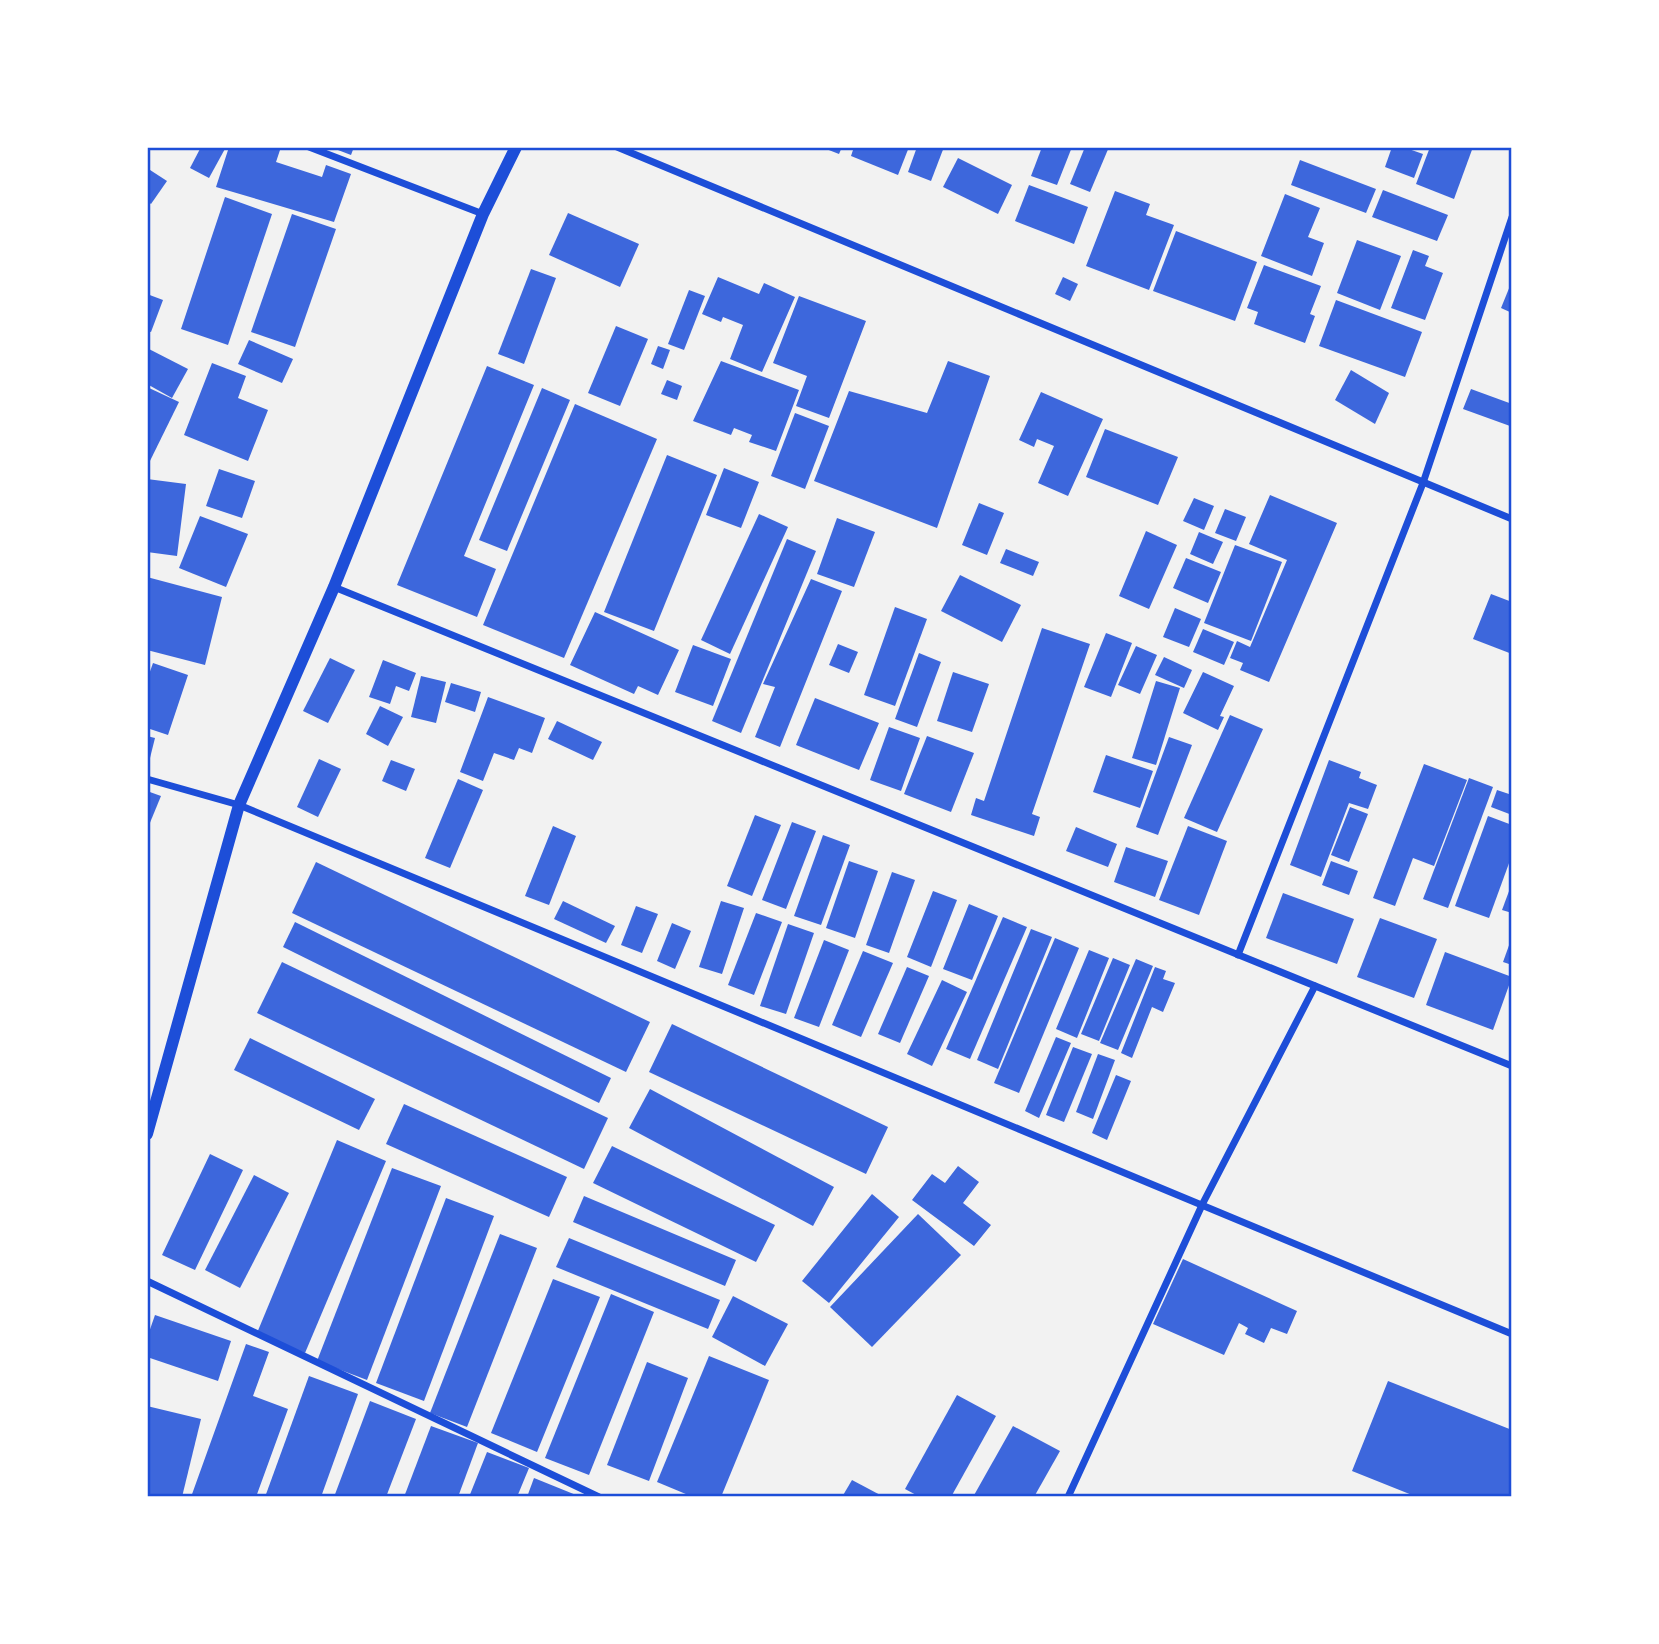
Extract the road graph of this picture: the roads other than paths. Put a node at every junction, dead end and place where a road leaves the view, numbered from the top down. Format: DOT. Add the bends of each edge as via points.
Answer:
graph roads {
  1 [pos="309,147"];
  2 [pos="516,147"];
  3 [pos="617,147"];
  4 [pos="483,214"];
  5 [pos="1512,217"];
  6 [pos="1423,483"];
  7 [pos="1512,519"];
  8 [pos="334,587"];
  9 [pos="147,779"];
  10 [pos="239,805"];
  11 [pos="1237,955"];
  12 [pos="1315,986"];
  13 [pos="1512,1066"];
  14 [pos="147,1134"];
  15 [pos="1203,1203"];
  16 [pos="147,1281"];
  17 [pos="1512,1334"];
  18 [pos="599,1497"];
  19 [pos="1068,1497"];
  1 -- 4 [label="street"];
  2 -- 4 [label="street"];
  3 -- 6 [label="street"];
  4 -- 8 [label="street"];
  5 -- 6 [label="street"];
  6 -- 7 [label="street"];
  6 -- 11 [label="street"];
  8 -- 10 [label="street"];
  8 -- 11 [label="street"];
  9 -- 10 [label="street"];
  10 -- 14 [label="street"];
  10 -- 15 [label="street"];
  11 -- 12 [label="street"];
  12 -- 13 [label="street"];
  12 -- 15 [label="street"];
  15 -- 17 [label="street"];
  15 -- 19 [label="street"];
  16 -- 18 [label="street"];
}
